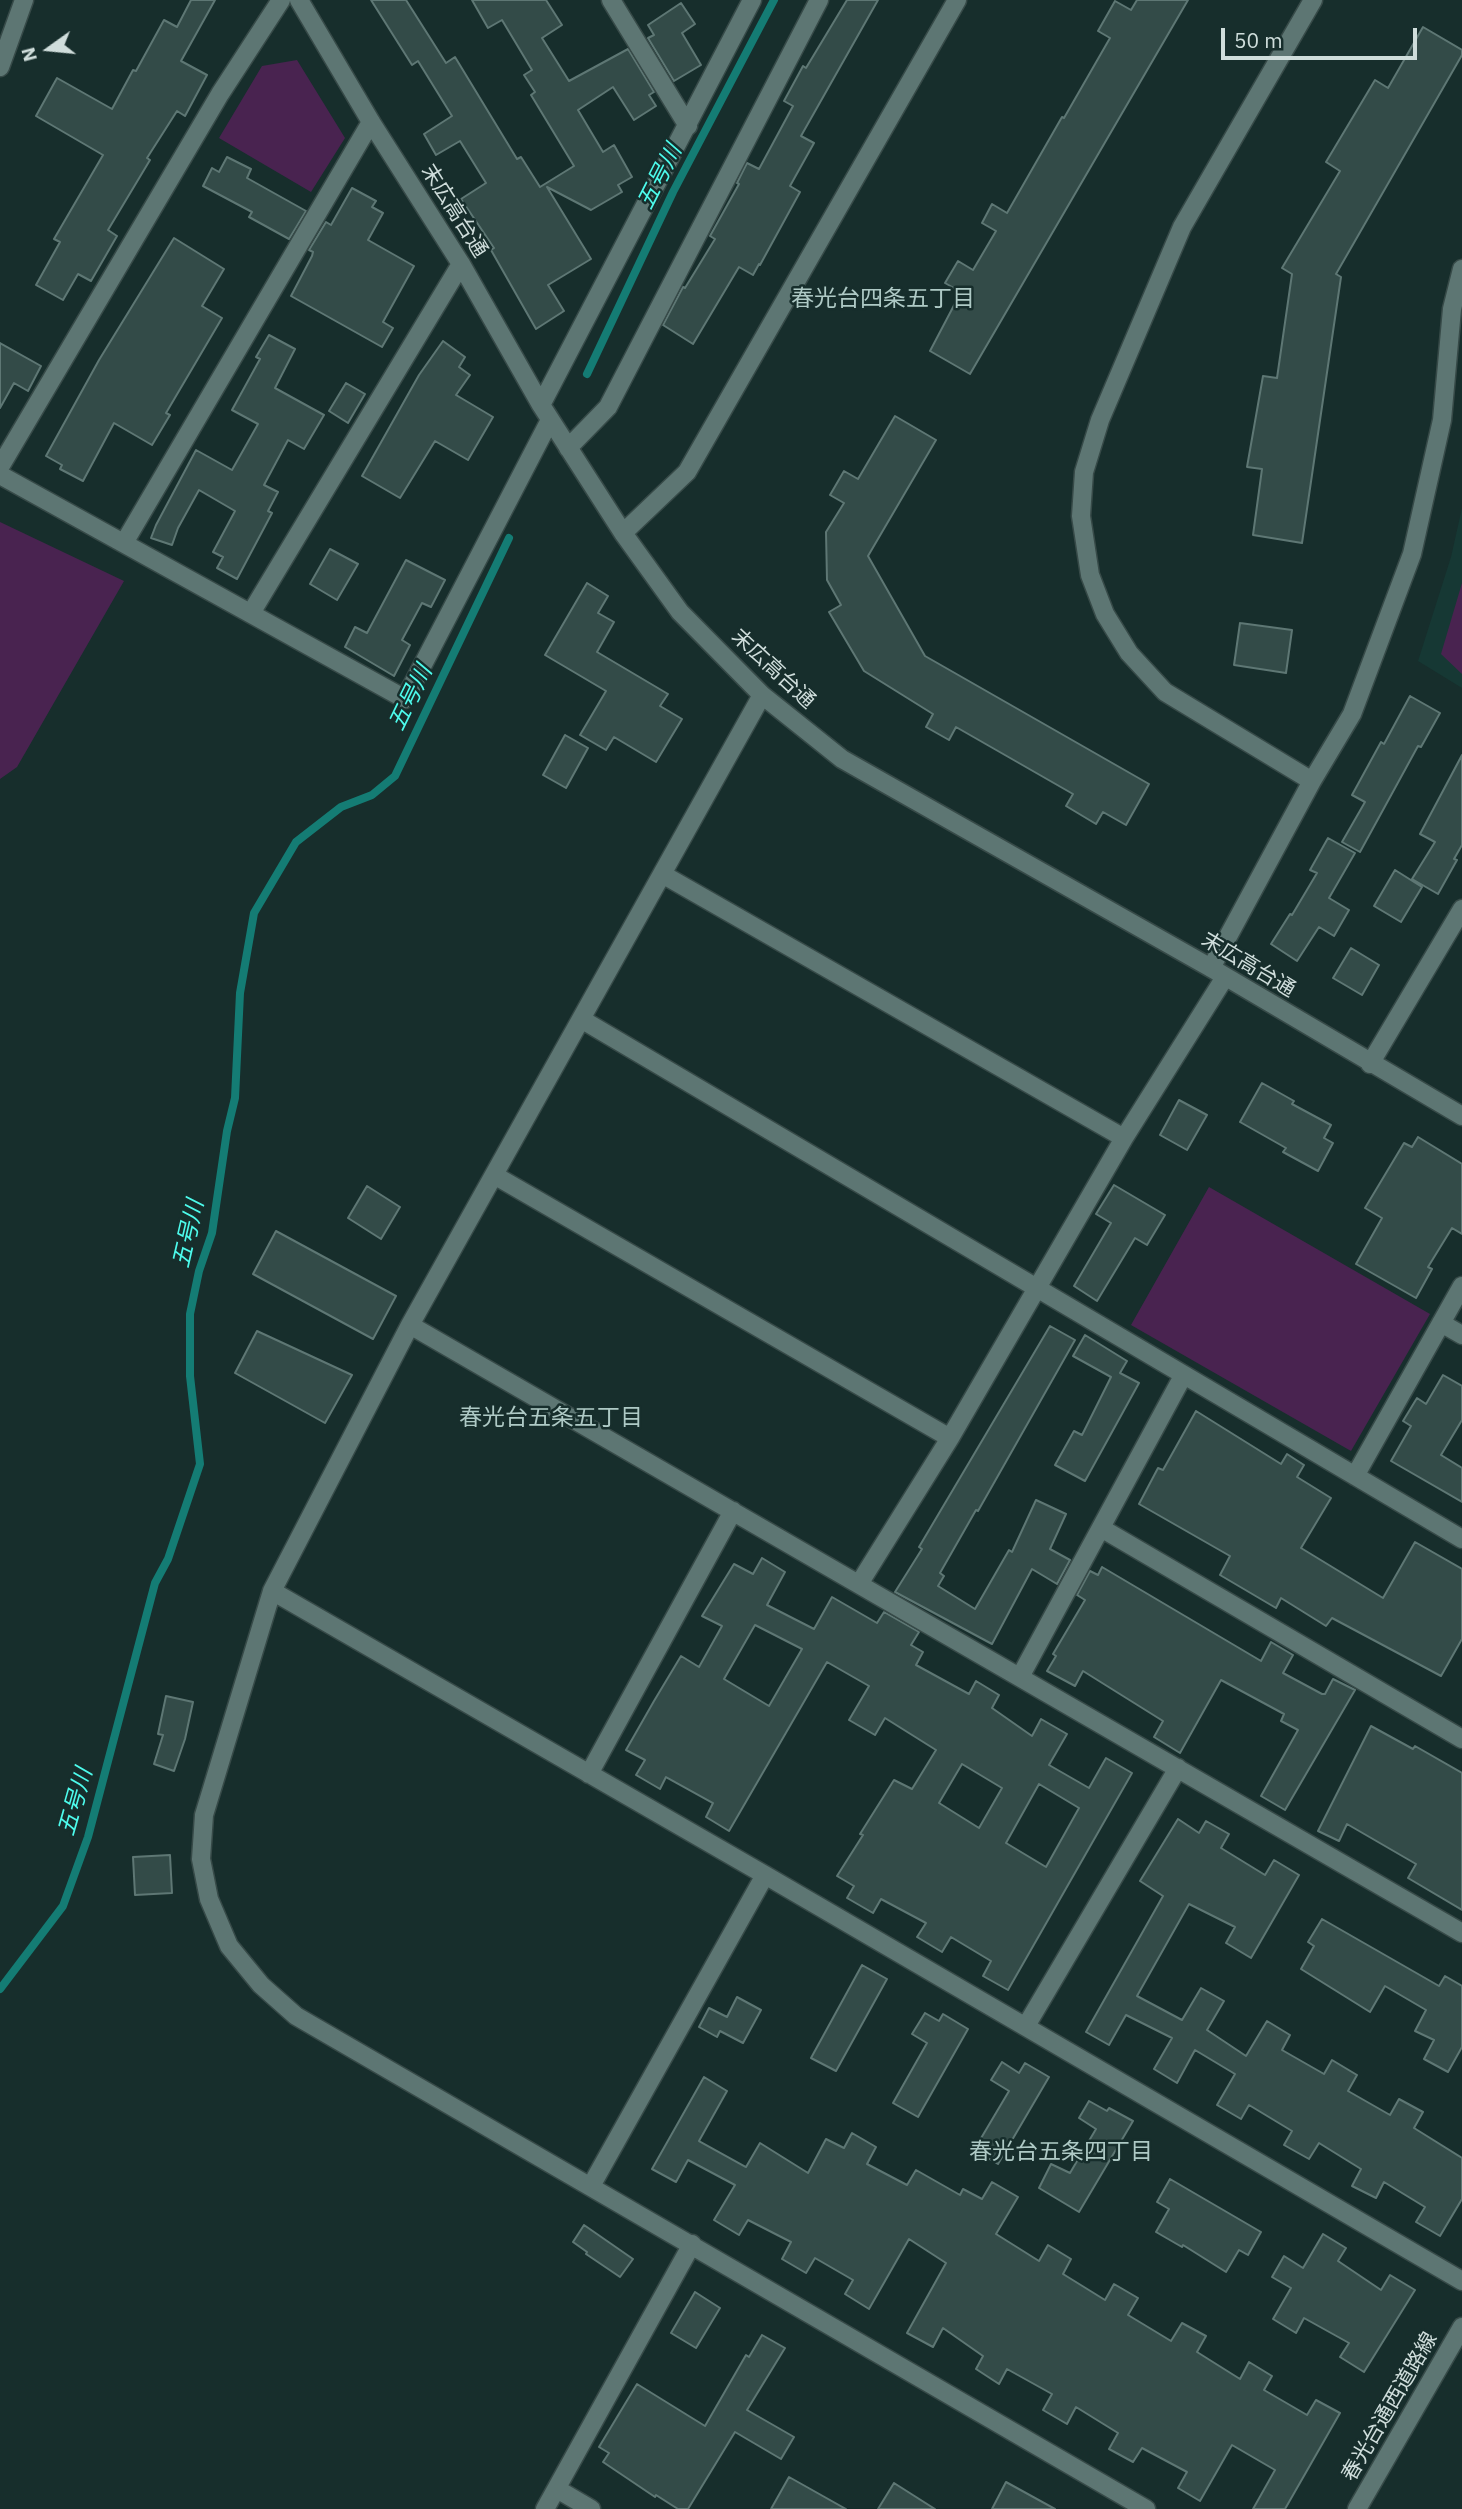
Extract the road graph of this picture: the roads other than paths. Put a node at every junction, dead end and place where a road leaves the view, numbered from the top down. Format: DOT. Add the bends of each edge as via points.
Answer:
graph roads {
  1 [pos="281,0"];
  2 [pos="299,0"];
  3 [pos="611,0"];
  4 [pos="752,0"];
  5 [pos="819,0"];
  6 [pos="957,0"];
  7 [pos="1313,0"];
  8 [pos="19,2"];
  9 [pos="0,67"];
  10 [pos="371,122"];
  11 [pos="688,126"];
  12 [pos="461,264"];
  13 [pos="1462,269"];
  14 [pos="545,412"];
  15 [pos="568,449"];
  16 [pos="0,467"];
  17 [pos="0,475"];
  18 [pos="623,533"];
  19 [pos="124,543"];
  20 [pos="251,613"];
  21 [pos="762,695"];
  22 [pos="1312,781"];
  23 [pos="662,874"];
  24 [pos="1462,909"];
  25 [pos="1218,973"];
  26 [pos="581,1019"];
  27 [pos="1370,1063"];
  28 [pos="1462,1116"];
  29 [pos="1124,1138"];
  30 [pos="494,1175"];
  31 [pos="1462,1286"];
  32 [pos="1037,1289"];
  33 [pos="1441,1324"];
  34 [pos="410,1325"];
  35 [pos="1462,1335"];
  36 [pos="1183,1376"];
  37 [pos="950,1438"];
  38 [pos="1355,1476"];
  39 [pos="733,1511"];
  40 [pos="1101,1528"];
  41 [pos="1462,1539"];
  42 [pos="859,1584"];
  43 [pos="272,1591"];
  44 [pos="1020,1677"];
  45 [pos="1462,1739"];
  46 [pos="1178,1768"];
  47 [pos="589,1774"];
  48 [pos="765,1875"];
  49 [pos="1462,1933"];
  50 [pos="1026,2026"];
  51 [pos="591,2186"];
  52 [pos="692,2244"];
  53 [pos="1462,2281"];
  54 [pos="1462,2327"];
  55 [pos="557,2489"];
  56 [pos="545,2509"];
  57 [pos="591,2509"];
  58 [pos="1146,2509"];
  59 [pos="1357,2509"];
  1 -- 16 [label="street" via="220,94"];
  2 -- 10 [label="street, 末広高台通"];
  3 -- 11 [label="street"];
  4 -- 11 [label="street"];
  5 -- 15 [label="street" via="608,407"];
  6 -- 18 [label="street" via="687,472"];
  7 -- 22 [label="street" via="1182,226 1100,420 1084,472 1081,516 1090,575 1105,614 1129,653 1165,692"];
  8 -- 9 [label="street"];
  10 -- 12 [label="street, 末広高台通"];
  10 -- 19 [label="street"];
  11 -- 14 [label="street"];
  12 -- 14 [label="street, 末広高台通"];
  12 -- 20 [label="street"];
  13 -- 22 [label="street" via="1452,309 1442,420 1412,554 1352,714"];
  14 -- 15 [label="street, 末広高台通"];
  14 -- 20 [label="street" via="405,699"];
  15 -- 18 [label="street, 末広高台通"];
  17 -- 19 [label="street"];
  18 -- 21 [label="street, 末広高台通" via="680,612"];
  19 -- 20 [label="street"];
  21 -- 23 [label="street"];
  21 -- 25 [label="street, 末広高台通" via="842,759"];
  22 -- 25 [label="street"];
  23 -- 26 [label="street"];
  23 -- 29 [label="street"];
  24 -- 27 [label="street"];
  25 -- 27 [label="street, 末広高台通"];
  25 -- 29 [label="street"];
  26 -- 30 [label="street"];
  26 -- 32 [label="street"];
  27 -- 28 [label="street, 末広高台通"];
  29 -- 32 [label="street"];
  30 -- 34 [label="street"];
  30 -- 37 [label="street"];
  31 -- 33 [label="street"];
  32 -- 36 [label="street"];
  32 -- 37 [label="street"];
  33 -- 35 [label="street"];
  33 -- 38 [label="street"];
  34 -- 39 [label="street"];
  34 -- 43 [label="street"];
  36 -- 38 [label="street"];
  36 -- 40 [label="street"];
  37 -- 42 [label="street"];
  38 -- 41 [label="street"];
  39 -- 42 [label="street"];
  39 -- 47 [label="street"];
  40 -- 44 [label="street"];
  40 -- 45 [label="street"];
  42 -- 44 [label="street"];
  43 -- 47 [label="street"];
  43 -- 51 [label="street" via="204,1815 201,1860 209,1899 229,1946 261,1985 296,2016"];
  44 -- 46 [label="street"];
  46 -- 49 [label="street"];
  46 -- 50 [label="street"];
  47 -- 48 [label="street"];
  48 -- 50 [label="street"];
  48 -- 51 [label="street"];
  50 -- 53 [label="street"];
  51 -- 52 [label="street"];
  52 -- 55 [label="street"];
  52 -- 58 [label="street"];
  54 -- 59 [label="street, 春光台通西道路線"];
  55 -- 56 [label="street"];
  55 -- 57 [label="street"];
}
